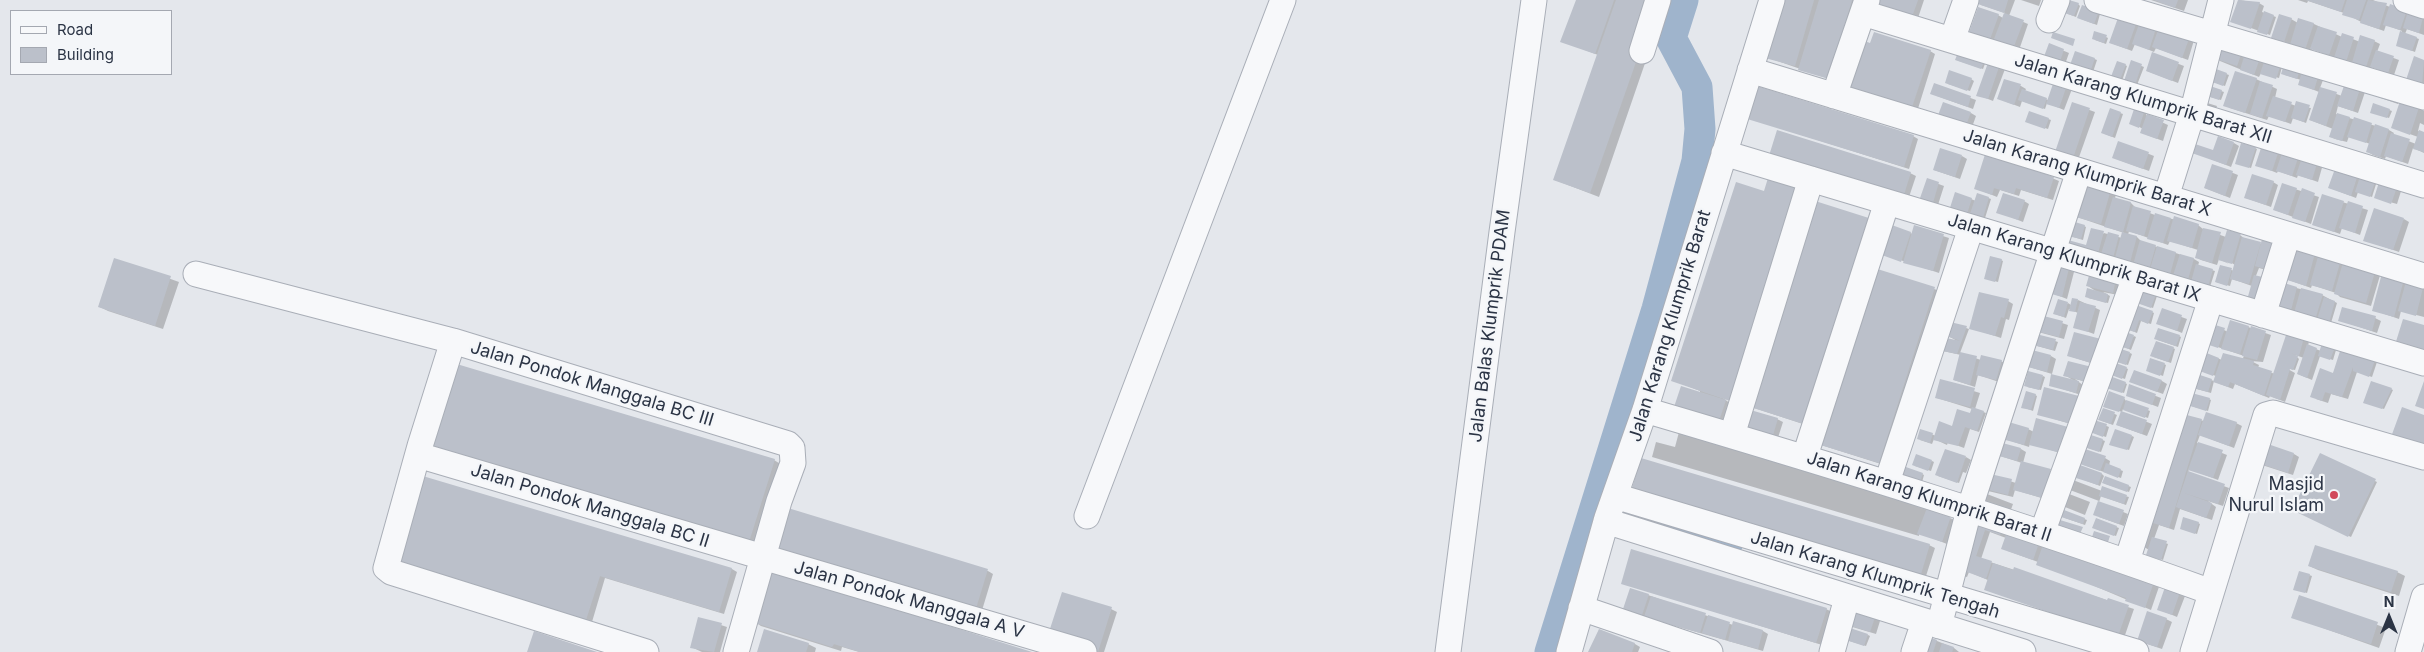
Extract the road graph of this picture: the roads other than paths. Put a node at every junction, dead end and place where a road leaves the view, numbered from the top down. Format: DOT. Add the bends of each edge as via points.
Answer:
graph roads {
  1 [pos="1283,0"];
  2 [pos="1534,0"];
  3 [pos="1658,0"];
  4 [pos="1772,0"];
  5 [pos="1966,0"];
  6 [pos="2097,0"];
  7 [pos="2221,0"];
  8 [pos="2406,0"];
  9 [pos="1865,6"];
  10 [pos="2424,6"];
  11 [pos="2211,35"];
  12 [pos="1952,40"];
  13 [pos="1642,51"];
  14 [pos="1750,70"];
  15 [pos="1834,96"];
  16 [pos="2424,96"];
  17 [pos="2192,114"];
  18 [pos="1724,153"];
  19 [pos="2079,171"];
  20 [pos="1811,179"];
  21 [pos="2424,185"];
  22 [pos="2166,198"];
  23 [pos="1886,202"];
  24 [pos="1971,228"];
  25 [pos="2288,235"];
  26 [pos="2053,252"];
  27 [pos="196,274"];
  28 [pos="2424,275"];
  29 [pos="2135,277"];
  30 [pos="2211,300"];
  31 [pos="2263,315"];
  32 [pos="453,341"];
  33 [pos="2424,363"];
  34 [pos="1645,410"];
  35 [pos="1732,436"];
  36 [pos="418,455"];
  37 [pos="1805,456"];
  38 [pos="2424,457"];
  39 [pos="1887,482"];
  40 [pos="1611,509"];
  41 [pos="1969,510"];
  42 [pos="1087,516"];
  43 [pos="2042,533"];
  44 [pos="763,557"];
  45 [pos="2127,561"];
  46 [pos="2211,592"];
  47 [pos="2424,597"];
  48 [pos="1847,598"];
  49 [pos="1581,608"];
  50 [pos="1939,614"];
  51 [pos="646,652"];
  52 [pos="736,652"];
  53 [pos="1084,652"];
  54 [pos="1448,652"];
  55 [pos="1569,652"];
  56 [pos="1710,652"];
  57 [pos="1832,652"];
  58 [pos="1914,652"];
  59 [pos="2024,652"];
  60 [pos="2136,652"];
  61 [pos="2193,652"];
  62 [pos="2408,652"];
  1 -- 42 [label="street"];
  2 -- 54 [label="street, Jalan Balas Klumprik PDAM"];
  3 -- 13 [label="street"];
  4 -- 14 [label="street, Jalan Karang Klumprik Barat"];
  5 -- 12 [label="street"];
  6 -- 11 [label="street"];
  7 -- 11 [label="street"];
  8 -- 10 [label="street"];
  9 -- 12 [label="street, Jalan Karang Klumprik Barat XII"];
  9 -- 15 [label="street"];
  11 -- 16 [label="street"];
  11 -- 17 [label="street"];
  12 -- 17 [label="street, Jalan Karang Klumprik Barat XII"];
  14 -- 15 [label="street, Jalan Karang Klumprik Barat X"];
  14 -- 18 [label="street, Jalan Karang Klumprik Barat"];
  15 -- 19 [label="street, Jalan Karang Klumprik Barat X"];
  17 -- 21 [label="street, Jalan Karang Klumprik Barat XII"];
  17 -- 22 [label="street"];
  18 -- 20 [label="street, Jalan Karang Klumprik Barat IX"];
  18 -- 34 [label="street, Jalan Karang Klumprik Barat"];
  19 -- 22 [label="street, Jalan Karang Klumprik Barat X"];
  19 -- 26 [label="street"];
  20 -- 23 [label="street, Jalan Karang Klumprik Barat IX"];
  20 -- 35 [label="street"];
  22 -- 25 [label="street, Jalan Karang Klumprik Barat X"];
  23 -- 24 [label="street, Jalan Karang Klumprik Barat IX"];
  23 -- 37 [label="street"];
  24 -- 26 [label="street, Jalan Karang Klumprik Barat IX"];
  24 -- 39 [label="street"];
  25 -- 28 [label="street, Jalan Karang Klumprik Barat X"];
  25 -- 31 [label="street"];
  26 -- 29 [label="street, Jalan Karang Klumprik Barat IX"];
  26 -- 41 [label="street"];
  27 -- 32 [label="street"];
  29 -- 30 [label="street, Jalan Karang Klumprik Barat IX"];
  29 -- 43 [label="street"];
  30 -- 31 [label="street, Jalan Karang Klumprik Barat IX"];
  30 -- 45 [label="street"];
  31 -- 33 [label="street, Jalan Karang Klumprik Barat IX"];
  32 -- 36 [label="street, Jalan Pondok Manggala BC III"];
  32 -- 44 [label="street, Jalan Pondok Manggala BC III" via="788,444 793,450 793,463"];
  34 -- 35 [label="street, Jalan Karang Klumprik Barat II"];
  34 -- 40 [label="street, Jalan Karang Klumprik Barat"];
  35 -- 37 [label="street, Jalan Karang Klumprik Barat II"];
  36 -- 44 [label="street, Jalan Pondok Manggala BC II"];
  36 -- 51 [label="street, Jalan Pondok Manggala BC III" via="386,565 388,571"];
  37 -- 39 [label="street, Jalan Karang Klumprik Barat II"];
  38 -- 46 [label="street" via="2269,413 2262,422"];
  39 -- 41 [label="street, Jalan Karang Klumprik Barat II"];
  40 -- 48 [label="street, Jalan Karang Klumprik Tengah"];
  40 -- 49 [label="street, Jalan Karang Klumprik Barat"];
  40 -- 50 [label="street, Jalan Karang Klumprik Tengah"];
  41 -- 43 [label="street, Jalan Karang Klumprik Barat II"];
  41 -- 50 [label="street"];
  43 -- 45 [label="street, Jalan Karang Klumprik Barat II"];
  44 -- 52 [label="street"];
  44 -- 53 [label="street, Jalan Pondok Manggala A V"];
  45 -- 46 [label="street, Jalan Karang Klumprik Barat II"];
  46 -- 61 [label="street"];
  47 -- 62 [label="street"];
  48 -- 50 [label="street, Jalan Karang Klumprik Tengah"];
  48 -- 57 [label="street"];
  49 -- 55 [label="street, Jalan Karang Klumprik Barat"];
  49 -- 56 [label="street"];
  50 -- 58 [label="street"];
  50 -- 59 [label="street, Jalan Karang Klumprik Tengah"];
  50 -- 60 [label="street, Jalan Karang Klumprik Tengah"];
}
